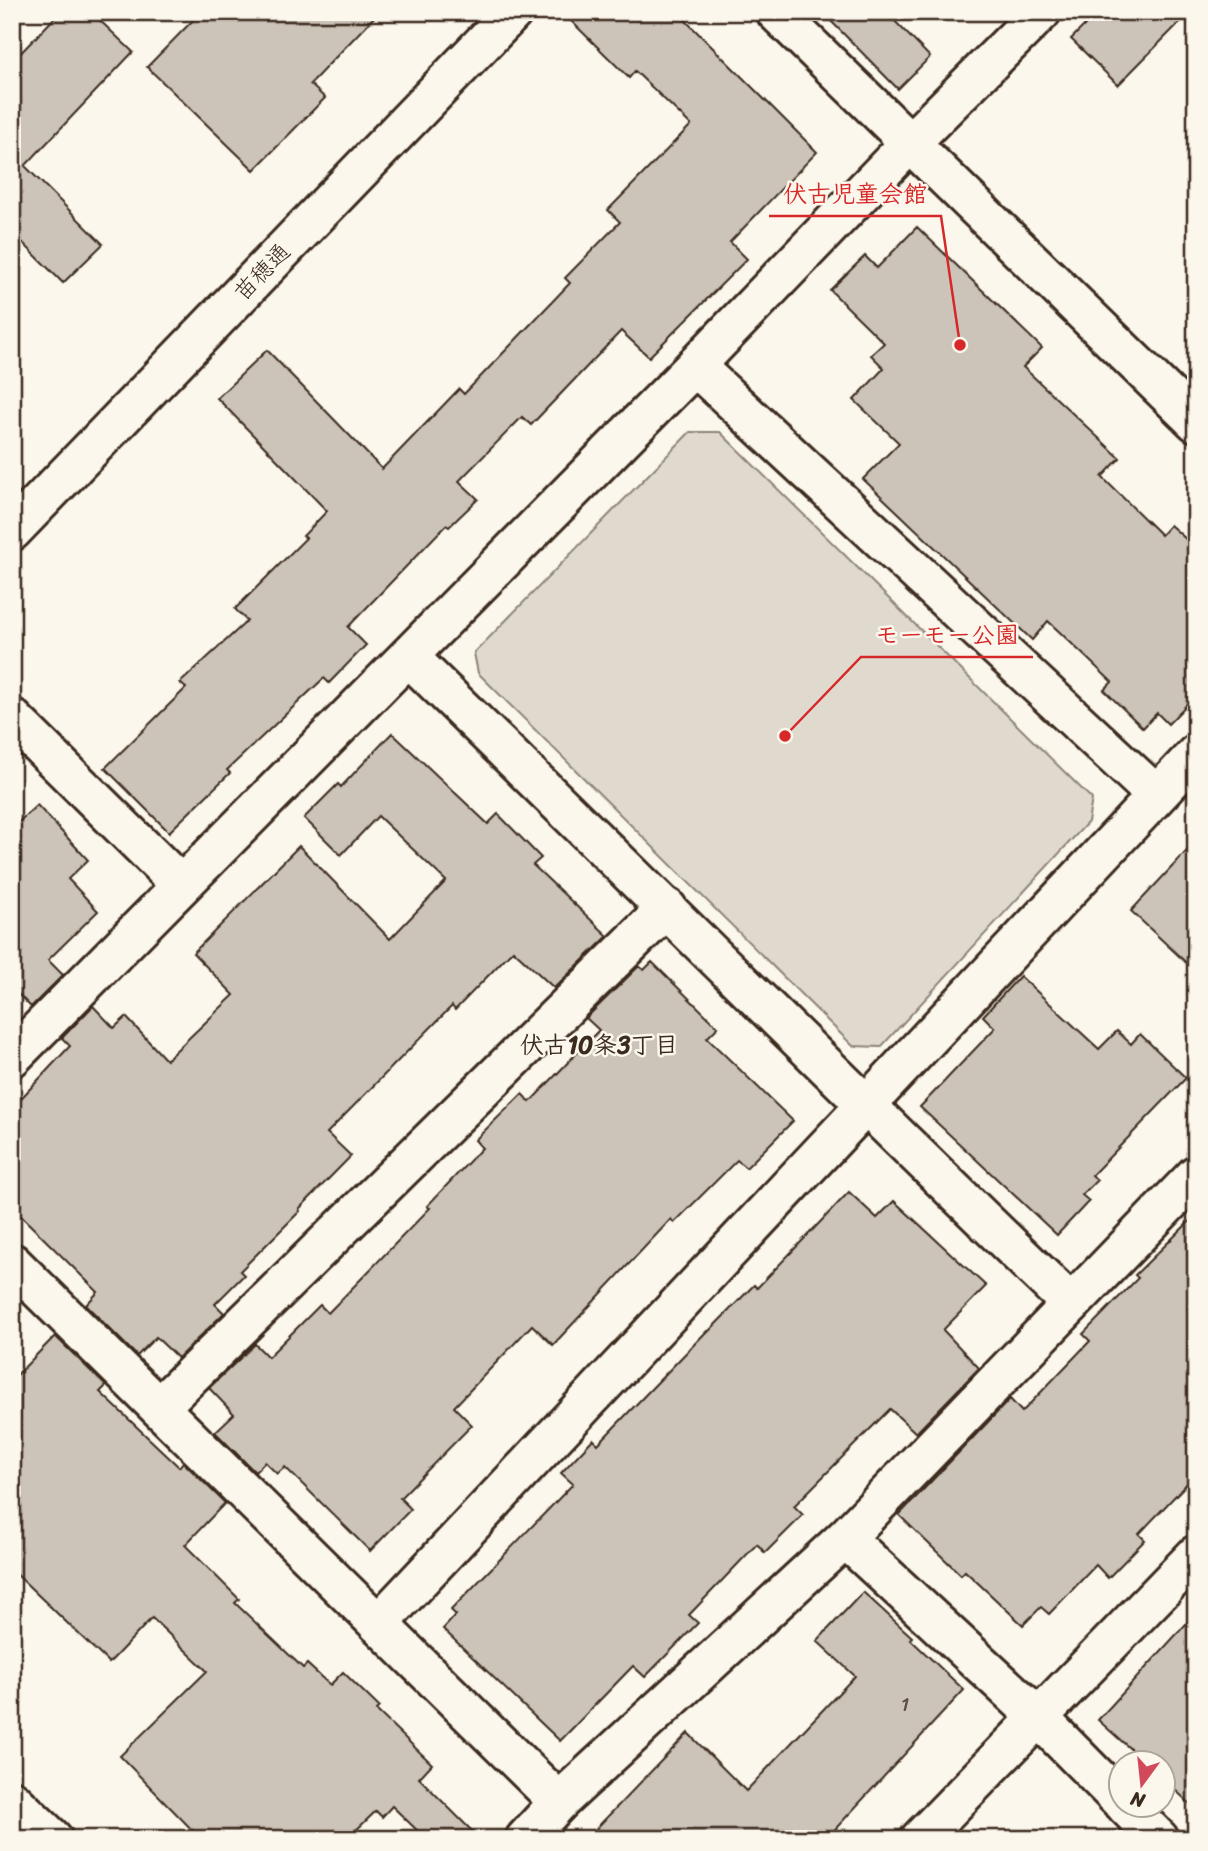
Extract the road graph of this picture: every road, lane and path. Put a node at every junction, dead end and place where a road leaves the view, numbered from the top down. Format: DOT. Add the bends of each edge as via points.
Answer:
graph roads {
  1 [pos="513,12"];
  2 [pos="776,12"];
  3 [pos="1041,12"];
  4 [pos="910,143"];
  5 [pos="695,366"];
  6 [pos="1196,422"];
  7 [pos="12,531"];
  8 [pos="409,657"];
  9 [pos="12,718"];
  10 [pos="1196,754"];
  11 [pos="1156,794"];
  12 [pos="181,885"];
  13 [pos="667,908"];
  14 [pos="12,1056"];
  15 [pos="865,1107"];
  16 [pos="1196,1175"];
  17 [pos="12,1263"];
  18 [pos="1071,1304"];
  19 [pos="159,1407"];
  20 [pos="845,1538"];
  21 [pos="1196,1555"];
  22 [pos="378,1624"];
  23 [pos="1038,1717"];
  24 [pos="1106,1785"];
  25 [pos="12,1800"];
  26 [pos="559,1802"];
  27 [pos="1141,1820"];
  28 [pos="53,1839"];
  29 [pos="525,1839"];
  30 [pos="920,1839"];
  31 [pos="1159,1839"];
  1 -- 7 [label="main road, 苗穂通"];
  2 -- 4 [label="main road"];
  3 -- 4 [label="main road"];
  4 -- 5 [label="main road"];
  4 -- 6 [label="main road"];
  5 -- 8 [label="main road"];
  5 -- 11 [label="main road"];
  8 -- 12 [label="main road"];
  8 -- 13 [label="main road"];
  9 -- 12 [label="main road"];
  10 -- 11 [label="main road"];
  11 -- 15 [label="main road"];
  12 -- 14 [label="main road"];
  13 -- 15 [label="main road"];
  13 -- 19 [label="main road"];
  15 -- 18 [label="main road"];
  15 -- 22 [label="main road"];
  16 -- 18 [label="main road"];
  17 -- 19 [label="main road"];
  18 -- 20 [label="main road"];
  19 -- 22 [label="main road"];
  20 -- 23 [label="main road"];
  20 -- 26 [label="main road"];
  21 -- 23 [label="main road"];
  22 -- 26 [label="main road"];
  23 -- 24 [label="main road"];
  23 -- 30 [label="main road"];
  25 -- 28 [label="main road"];
  26 -- 29 [label="main road"];
  27 -- 31 [label="main road"];
}
